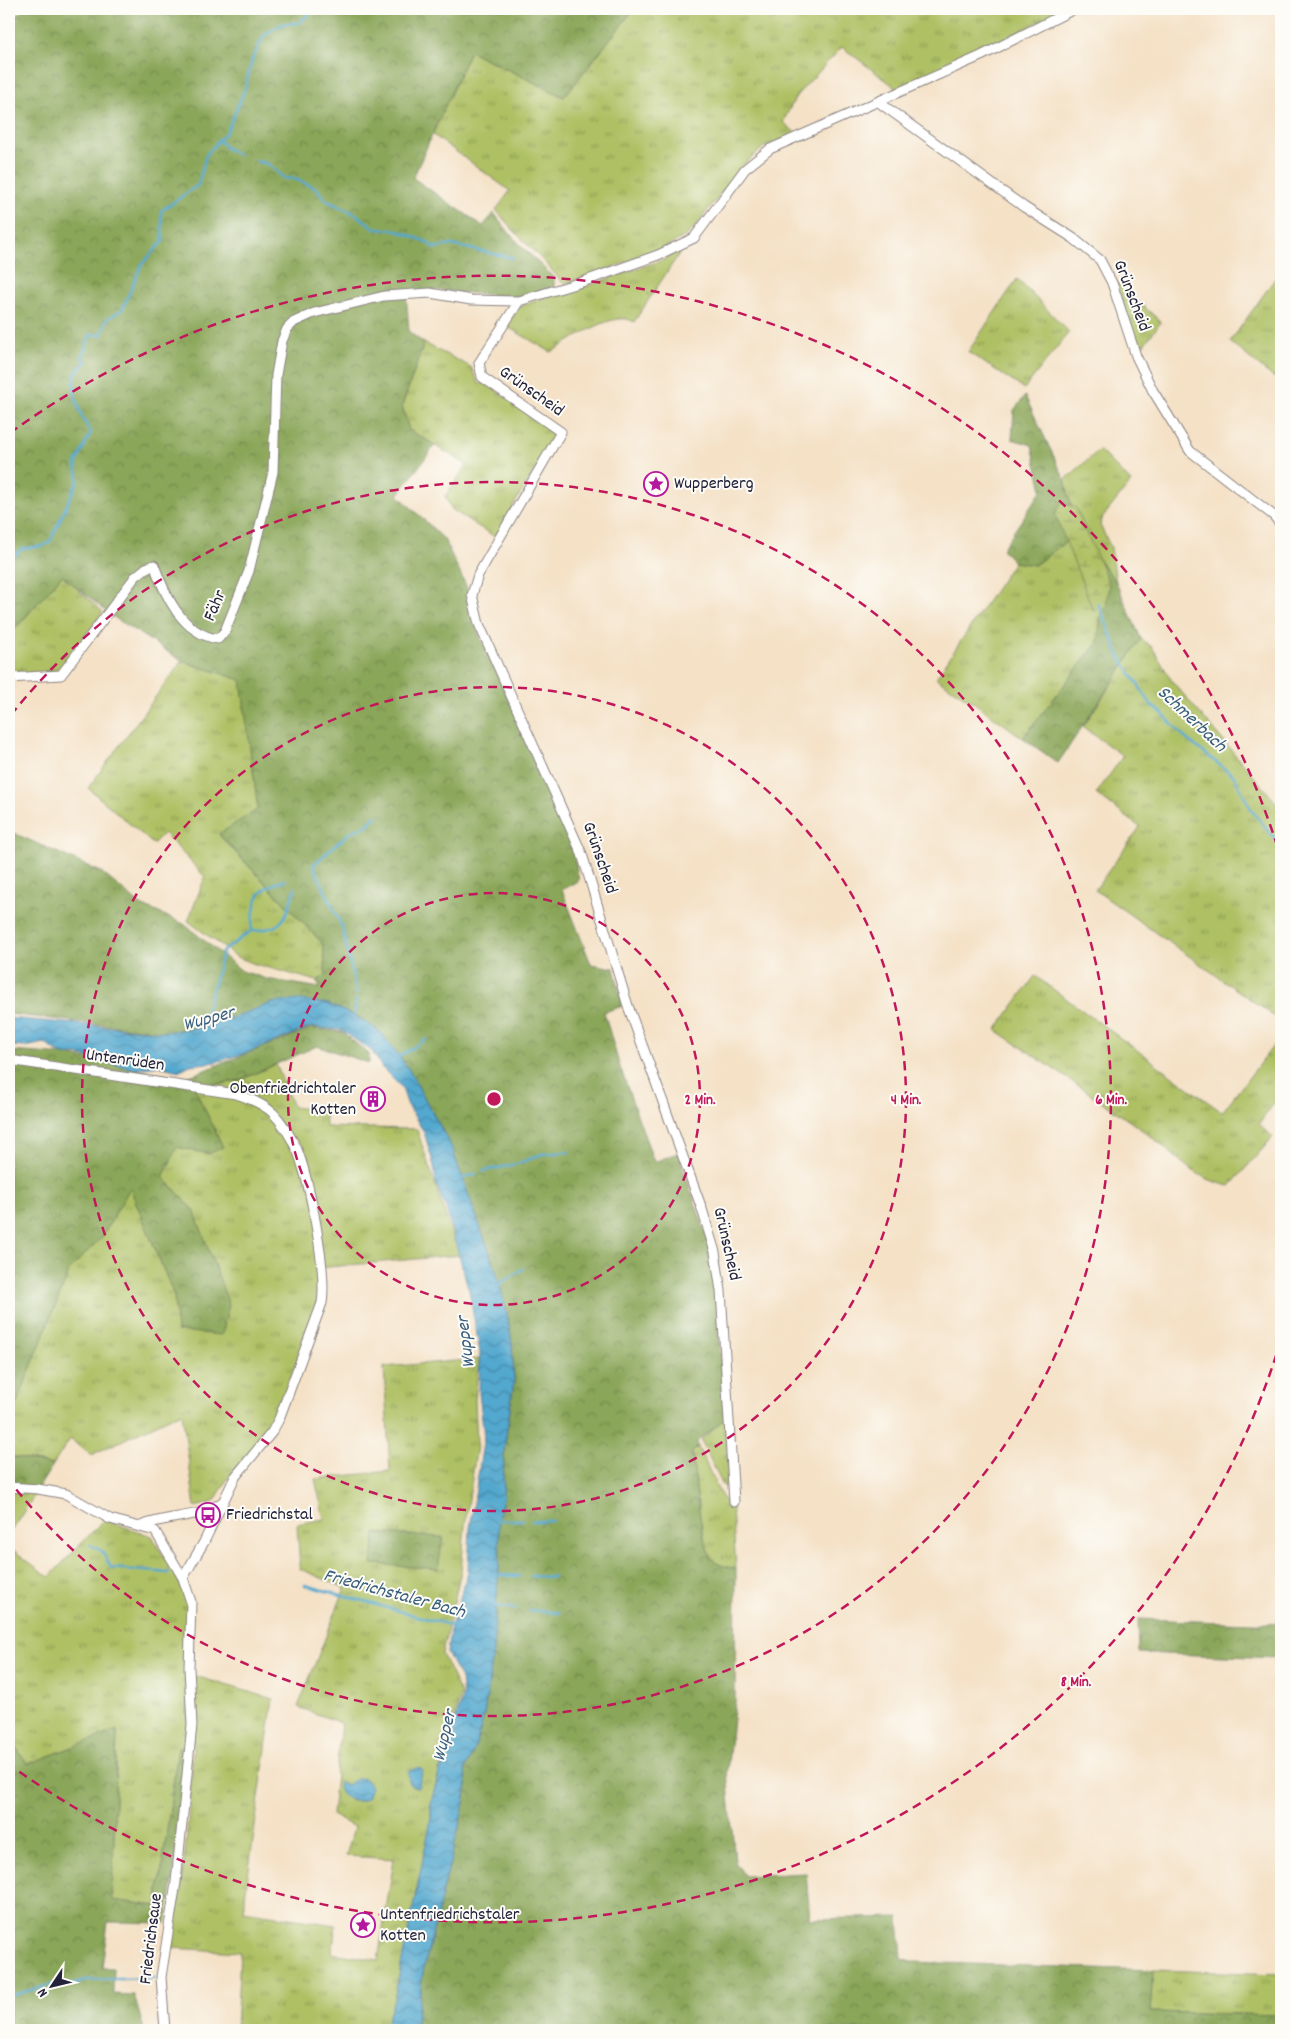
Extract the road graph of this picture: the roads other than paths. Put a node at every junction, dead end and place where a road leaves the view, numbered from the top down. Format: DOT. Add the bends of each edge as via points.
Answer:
graph roads {
  1 [pos="1074,9"];
  2 [pos="880,103"];
  3 [pos="519,301"];
  4 [pos="1281,525"];
  5 [pos="9,678"];
  6 [pos="9,1060"];
  7 [pos="9,1487"];
  8 [pos="222,1502"];
  9 [pos="734,1502"];
  10 [pos="141,1526"];
  11 [pos="183,1578"];
  12 [pos="165,2030"];
  1 -- 2 [label="street"];
  2 -- 3 [label="street" via="770,149 745,169 694,238 649,258"];
  2 -- 4 [label="street, Grünscheid" via="1100,260 1112,283 1136,356 1153,391 1190,451 1274,516"];
  3 -- 5 [label="street, Fähr" via="471,300 430,292 384,296 314,313 294,322 282,341 276,375 273,472 249,571 225,631 218,639 208,638 176,612 154,565 134,577 61,675"];
  3 -- 9 [label="street, Grünscheid" via="479,364 482,377 561,432 478,575 472,594 479,624 582,854 628,1006 702,1209 722,1300"];
  6 -- 8 [label="street, Untenrüden" via="236,1094 273,1113 291,1138 301,1161 324,1294 279,1419 238,1473"];
  7 -- 10 [label="street" via="58,1492 79,1500 110,1519"];
  8 -- 10 [label="street" via="200,1513 163,1518"];
  8 -- 11 [label="street"];
  10 -- 11 [label="street" via="157,1533"];
  11 -- 12 [label="street, Friedrichsaue" via="191,1602 189,1668 192,1711 176,1882 161,1977"];
}
